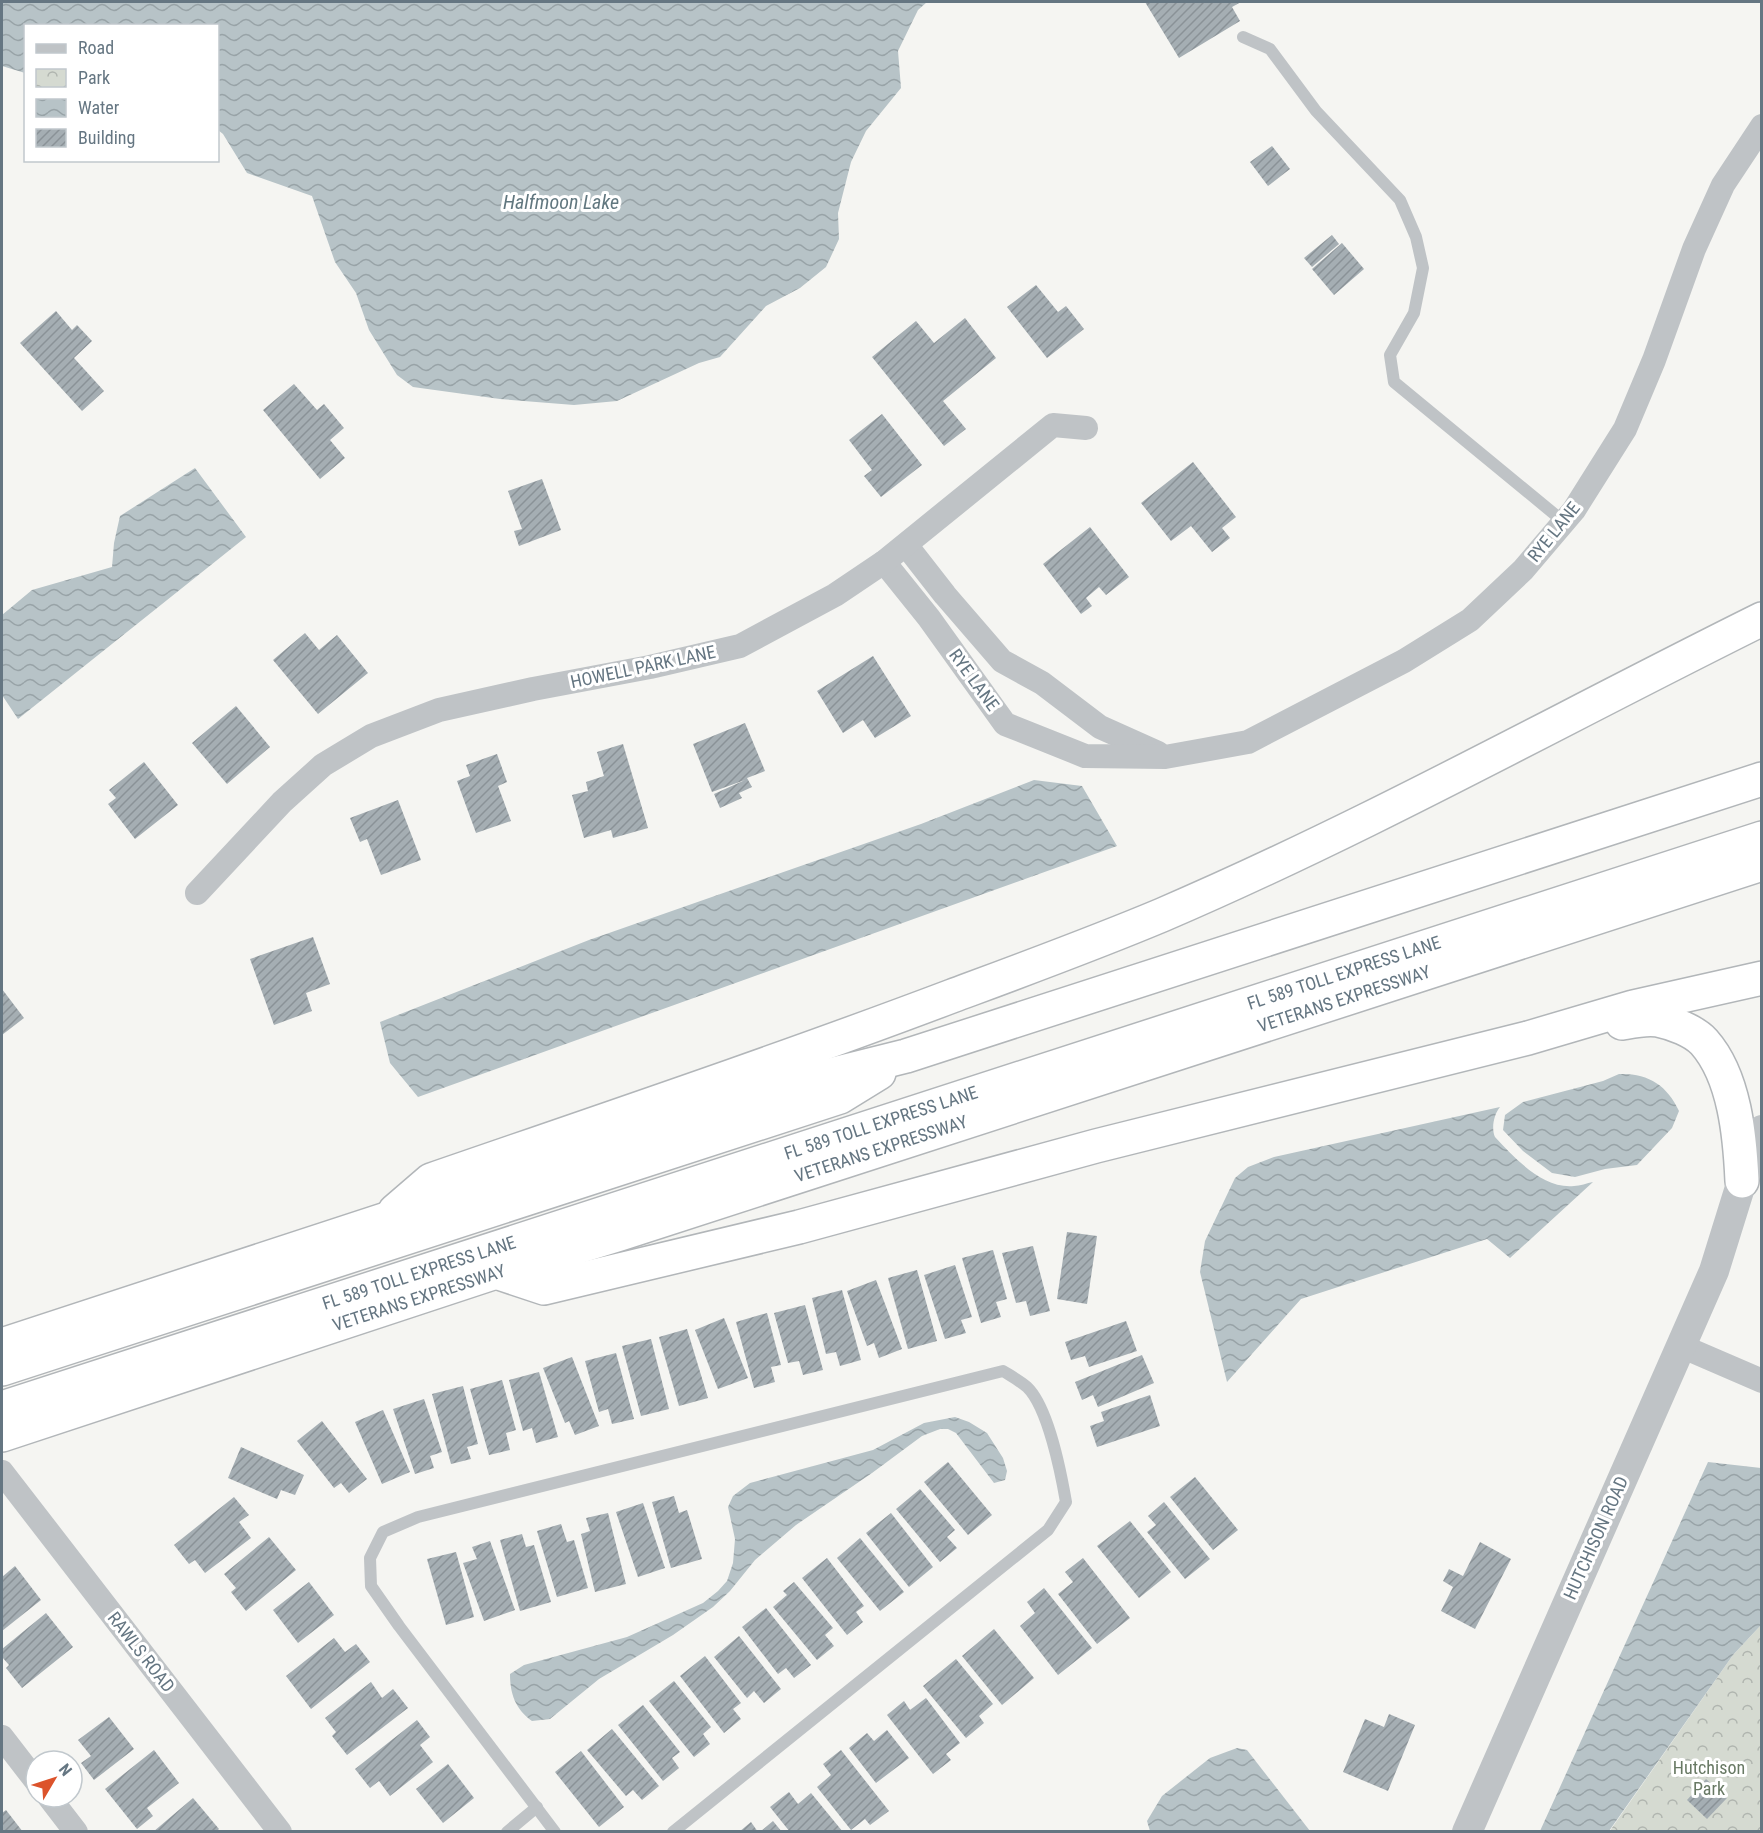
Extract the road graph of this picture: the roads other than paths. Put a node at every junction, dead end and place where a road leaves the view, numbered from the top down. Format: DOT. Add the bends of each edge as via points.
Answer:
graph roads {
  1 [pos="1243,37"];
  2 [pos="1761,126"];
  3 [pos="1086,428"];
  4 [pos="1564,522"];
  5 [pos="906,545"];
  6 [pos="884,562"];
  7 [pos="1761,619"];
  8 [pos="1002,661"];
  9 [pos="977,684"];
  10 [pos="1072,707"];
  11 [pos="1055,743"];
  12 [pos="1165,757"];
  13 [pos="1761,779"];
  14 [pos="1761,856"];
  15 [pos="197,893"];
  16 [pos="1761,978"];
  17 [pos="1528,1038"];
  18 [pos="906,1056"];
  19 [pos="1761,1130"];
  20 [pos="1756,1183"];
  21 [pos="382,1221"];
  22 [pos="496,1272"];
  23 [pos="1682,1346"];
  24 [pos="12,1354"];
  25 [pos="1761,1381"];
  26 [pos="64,1401"];
  27 [pos="2,1408"];
  28 [pos="2,1435"];
  29 [pos="2,1472"];
  30 [pos="2,1737"];
  31 [pos="24,1765"];
  32 [pos="537,1807"];
  33 [pos="58,1809"];
  34 [pos="76,1832"];
  35 [pos="280,1832"];
  36 [pos="507,1832"];
  37 [pos="555,1832"];
  38 [pos="674,1832"];
  39 [pos="1467,1832"];
  1 -- 4 [label="lane" via="1270,49 1316,111 1400,200 1416,237 1423,268 1414,313 1390,355 1394,382"];
  2 -- 4 [label="street, RYE LANE" via="1723,185 1694,249 1625,429"];
  3 -- 5 [label="street, HOWELL PARK LANE" via="1053,425"];
  4 -- 12 [label="street, RYE LANE" via="1524,570 1470,620 1404,661 1248,742"];
  5 -- 6 [label="street, HOWELL PARK LANE"];
  5 -- 8 [label="street, RYE LANE"];
  6 -- 9 [label="street, RYE LANE"];
  6 -- 15 [label="street, HOWELL PARK LANE" via="835,596 740,646 439,710 371,736 323,765 282,802"];
  7 -- 21 [label="highway" via="1421,793 1162,915 861,1030 431,1180"];
  8 -- 9 [label="street"];
  8 -- 10 [label="street, RYE LANE" via="1042,683"];
  9 -- 11 [label="street, RYE LANE" via="1005,724"];
  10 -- 11 [label="street"];
  10 -- 12 [label="street, RYE LANE" via="1100,727"];
  11 -- 12 [label="street, RYE LANE" via="1085,756"];
  13 -- 18 [label="highway"];
  14 -- 22 [label="highway, VETERANS EXPRESSWAY"];
  14 -- 26 [label="highway, FL 589 TOLL EXPRESS LANE"];
  16 -- 17 [label="highway" via="1633,1007"];
  17 -- 20 [label="highway" via="1658,1020 1702,1040 1718,1062 1731,1097 1740,1143"];
  17 -- 22 [label="highway" via="1096,1146 799,1227 544,1288"];
  18 -- 21 [label="highway" via="814,1079"];
  18 -- 24 [label="highway, FL 589 TOLL EXPRESS LANE" via="840,1096"];
  19 -- 20 [label="street, HUTCHISON ROAD"];
  20 -- 23 [label="street, HUTCHISON ROAD" via="1724,1244"];
  21 -- 24 [label="highway"];
  22 -- 26 [label="highway, VETERANS EXPRESSWAY"];
  23 -- 25 [label="street"];
  23 -- 39 [label="street, HUTCHISON ROAD"];
  26 -- 27 [label="highway, FL 589 TOLL EXPRESS LANE"];
  26 -- 28 [label="highway, VETERANS EXPRESSWAY"];
  29 -- 35 [label="street, RAWLS ROAD"];
  30 -- 31 [label="street"];
  32 -- 36 [label="lane"];
  32 -- 37 [label="lane"];
  32 -- 38 [label="lane" via="371,1586 370,1558 383,1532 418,1517 1003,1371 1028,1388 1040,1405 1059,1463 1066,1502 1048,1530"];
  33 -- 34 [label="street"];
}
